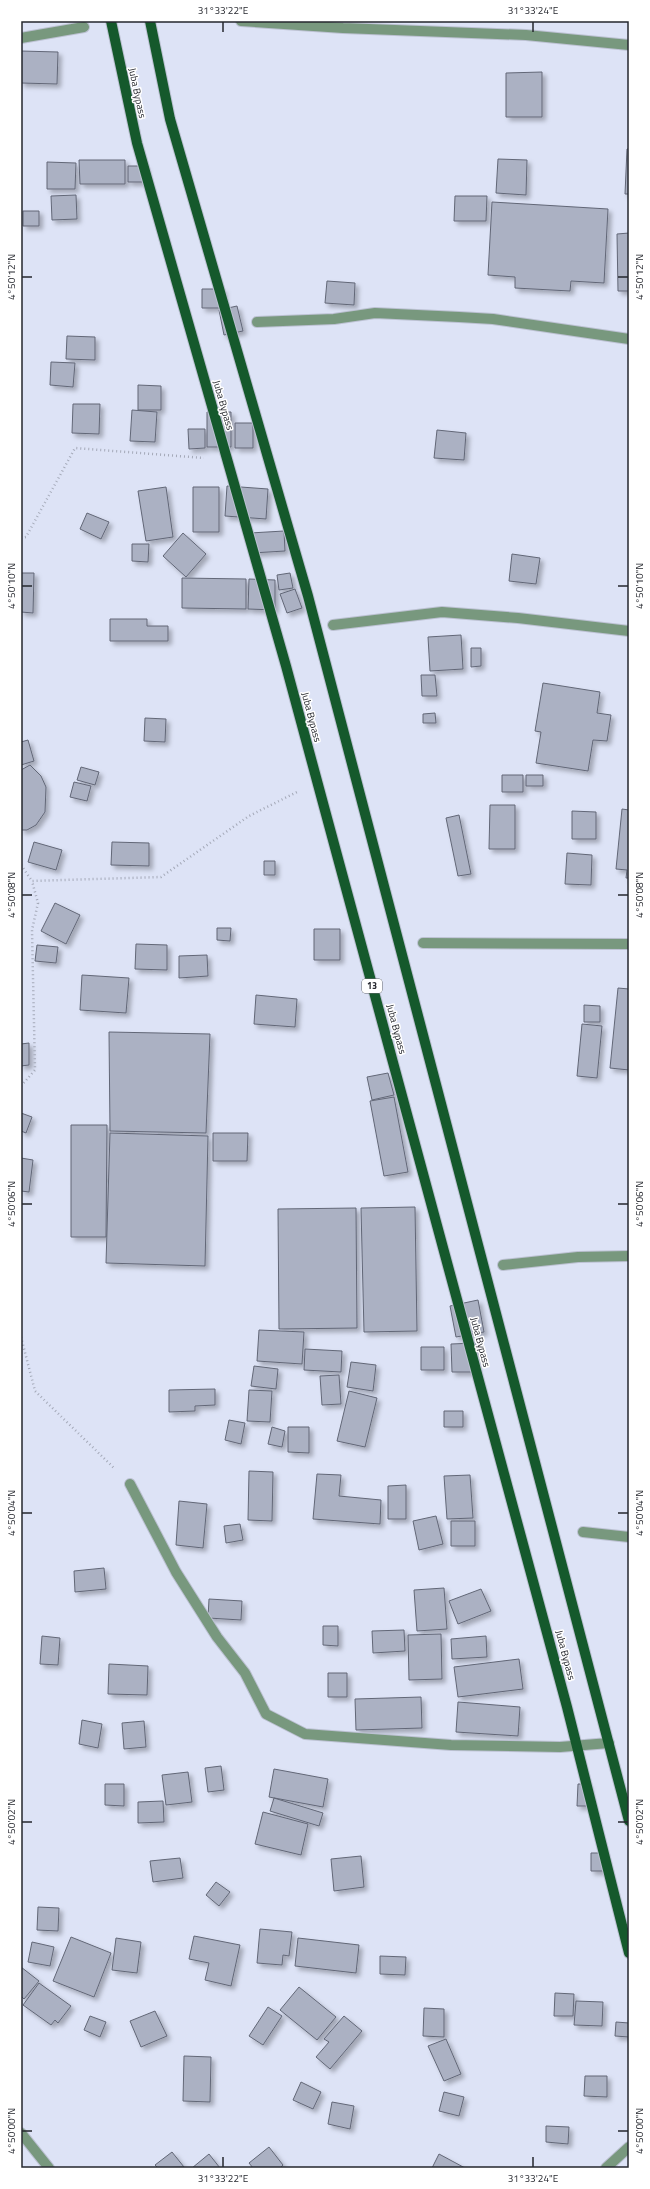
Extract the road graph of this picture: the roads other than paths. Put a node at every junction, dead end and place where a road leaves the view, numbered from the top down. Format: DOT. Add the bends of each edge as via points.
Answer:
graph roads {
  1 [pos="111,21"];
  2 [pos="150,21"];
  3 [pos="241,21"];
  4 [pos="84,27"];
  5 [pos="21,38"];
  6 [pos="629,45"];
  7 [pos="257,322"];
  8 [pos="629,339"];
  9 [pos="333,625"];
  10 [pos="629,631"];
  11 [pos="423,943"];
  12 [pos="629,944"];
  13 [pos="629,1256"];
  14 [pos="503,1265"];
  15 [pos="130,1484"];
  16 [pos="583,1532"];
  17 [pos="629,1537"];
  18 [pos="609,1743"];
  19 [pos="629,1821"];
  20 [pos="629,1953"];
  21 [pos="21,2133"];
  22 [pos="629,2147"];
  23 [pos="49,2168"];
  24 [pos="606,2168"];
  1 -- 20 [label="main road, Juba Bypass / 13" via="136,143 292,689 563,1691"];
  2 -- 18 [label="main road, Juba Bypass" via="170,119 308,596"];
  3 -- 6 [label="street" via="526,35"];
  4 -- 5 [label="street"];
  7 -- 8 [label="street" via="334,319 375,313 466,317"];
  9 -- 10 [label="street" via="442,612"];
  11 -- 12 [label="street"];
  13 -- 14 [label="street" via="578,1257"];
  15 -- 18 [label="street" via="176,1572 217,1637 245,1673 266,1714 305,1734 451,1745 560,1747"];
  16 -- 17 [label="street"];
  18 -- 19 [label="main road, Juba Bypass"];
  21 -- 23 [label="street"];
  22 -- 24 [label="street"];
}
